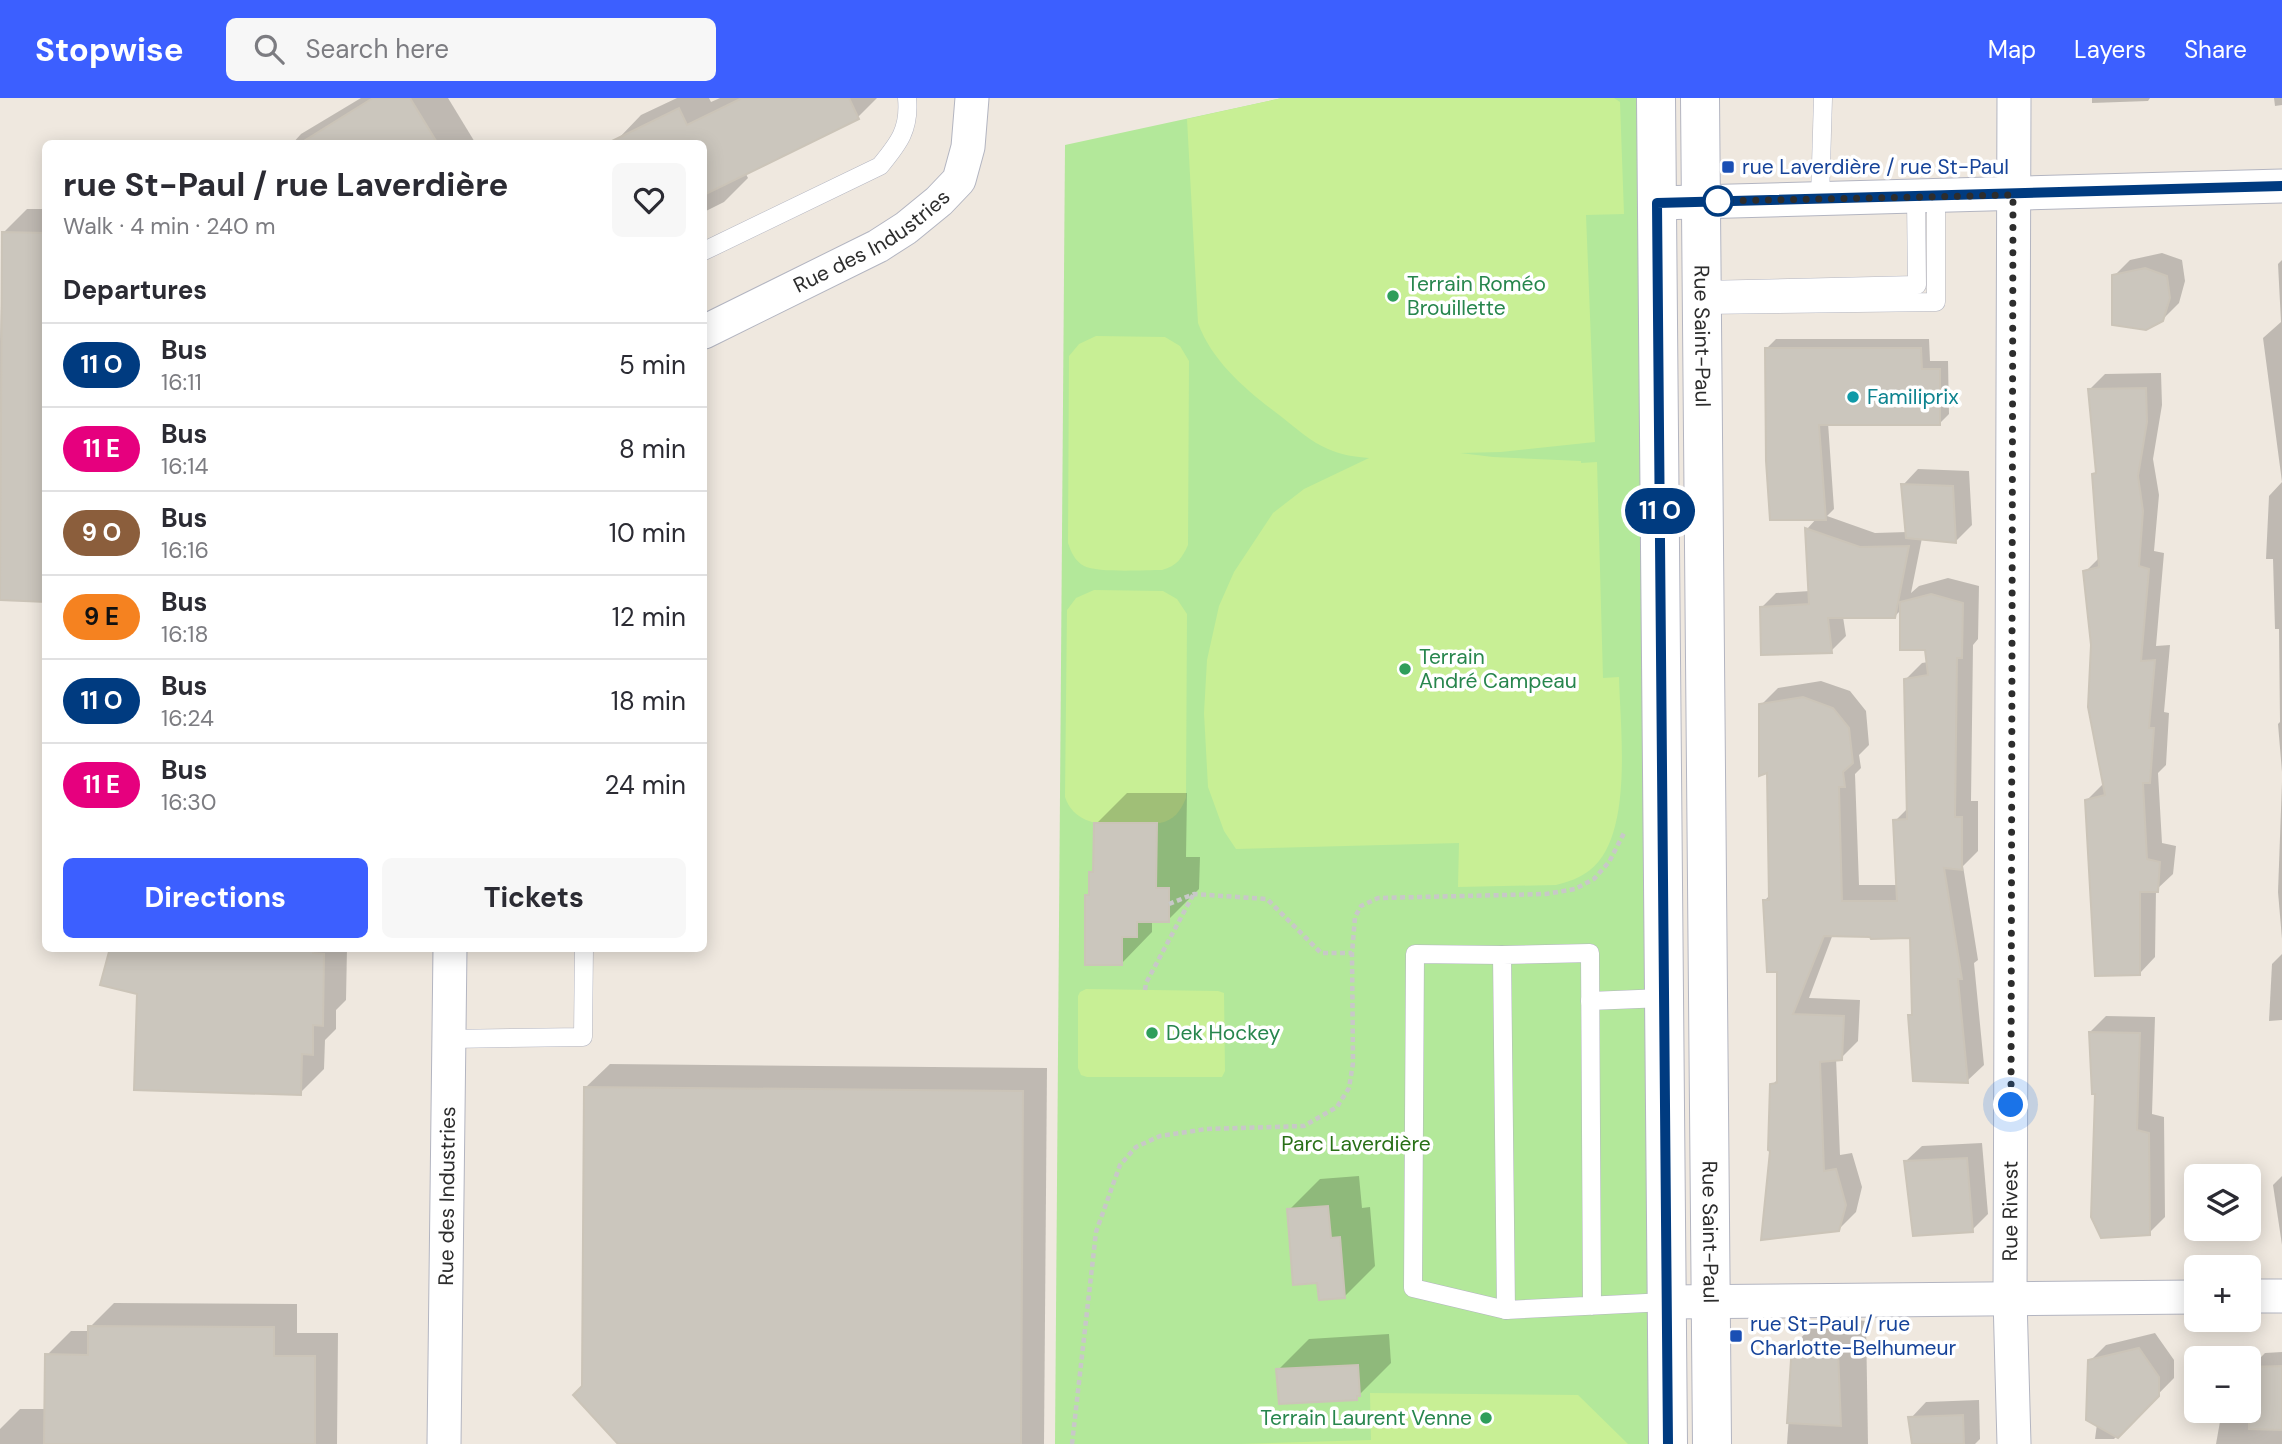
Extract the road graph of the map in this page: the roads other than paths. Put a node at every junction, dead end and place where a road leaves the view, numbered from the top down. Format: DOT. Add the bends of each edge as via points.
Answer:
graph roads {
  1 [pos="907,98"];
  2 [pos="972,98"];
  3 [pos="1656,98"];
  4 [pos="1700,98"];
  5 [pos="1823,98"];
  6 [pos="2014,98"];
  7 [pos="2282,186"];
  8 [pos="2013,195"];
  9 [pos="1926,197"];
  10 [pos="1820,199"];
  11 [pos="1700,202"];
  12 [pos="1657,203"];
  13 [pos="707,250"];
  14 [pos="1702,298"];
  15 [pos="707,331"];
  16 [pos="1661,569"];
  17 [pos="1704,573"];
  18 [pos="1662,787"];
  19 [pos="1706,788"];
  20 [pos="450,952"];
  21 [pos="584,952"];
  22 [pos="1502,955"];
  23 [pos="1590,1001"];
  24 [pos="1664,1010"];
  25 [pos="1708,1019"];
  26 [pos="449,1039"];
  27 [pos="2261,1296"];
  28 [pos="2282,1296"];
  29 [pos="2184,1297"];
  30 [pos="2010,1298"];
  31 [pos="1711,1301"];
  32 [pos="1667,1302"];
  33 [pos="1592,1306"];
  34 [pos="1506,1311"];
  35 [pos="444,1444"];
  36 [pos="1668,1444"];
  37 [pos="1712,1444"];
  38 [pos="2014,1444"];
  1 -- 13 [label="lane" via="908,115 900,142 880,166"];
  2 -- 15 [label="street, Rue des Industries" via="968,147 959,180 939,201 878,246"];
  3 -- 12 [label="street, Rue Saint-Paul"];
  4 -- 11 [label="street, Rue Saint-Paul"];
  5 -- 10 [label="lane"];
  6 -- 8 [label="street, Rue Rivest"];
  7 -- 8 [label="street"];
  8 -- 9 [label="street"];
  8 -- 30 [label="street, Rue Rivest"];
  9 -- 10 [label="street"];
  9 -- 14 [label="lane" via="1917,285"];
  9 -- 14 [label="lane" via="1936,302"];
  10 -- 11 [label="street"];
  11 -- 12 [label="street"];
  11 -- 14 [label="street, Rue Saint-Paul"];
  12 -- 16 [label="street, Rue Saint-Paul"];
  14 -- 17 [label="street, Rue Saint-Paul"];
  16 -- 17 [label="street"];
  16 -- 18 [label="street, Rue Saint-Paul"];
  17 -- 19 [label="street, Rue Saint-Paul"];
  18 -- 19 [label="street"];
  18 -- 24 [label="street, Rue Saint-Paul"];
  19 -- 25 [label="street, Rue Saint-Paul"];
  20 -- 26 [label="street, Rue des Industries"];
  21 -- 26 [label="lane" via="583,1037"];
  22 -- 23 [label="lane" via="1590,953"];
  22 -- 34 [label="lane"];
  22 -- 34 [label="lane" via="1415,954 1413,1288"];
  23 -- 24 [label="lane"];
  23 -- 33 [label="lane"];
  24 -- 25 [label="street"];
  24 -- 32 [label="street, Rue Saint-Paul"];
  25 -- 31 [label="street, Rue Saint-Paul"];
  26 -- 35 [label="street, Rue des Industries"];
  27 -- 28 [label="street"];
  29 -- 30 [label="street"];
  30 -- 31 [label="street"];
  30 -- 38 [label="street, Rue Rivest"];
  31 -- 32 [label="street"];
  31 -- 37 [label="street, Rue Saint-Paul"];
  32 -- 33 [label="lane"];
  32 -- 36 [label="street, Rue Saint-Paul"];
  33 -- 34 [label="lane"];
}
